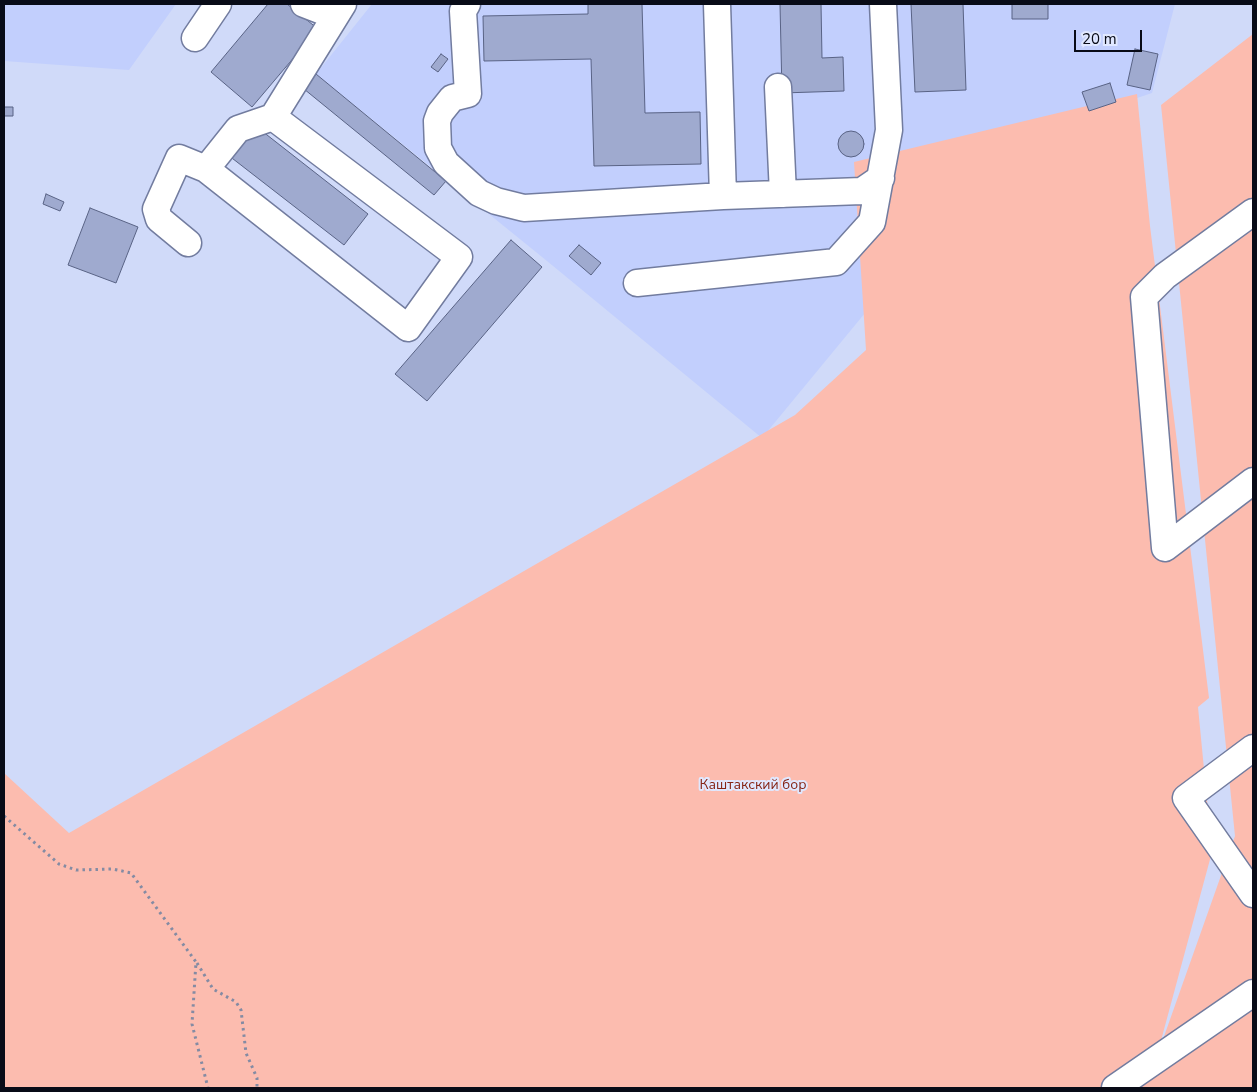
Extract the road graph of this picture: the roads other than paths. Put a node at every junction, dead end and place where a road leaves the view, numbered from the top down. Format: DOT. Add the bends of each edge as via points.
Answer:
graph roads {
  1 [pos="218,4"];
  2 [pos="304,4"];
  3 [pos="467,4"];
  4 [pos="717,4"];
  5 [pos="883,4"];
  6 [pos="339,10"];
  7 [pos="195,38"];
  8 [pos="778,87"];
  9 [pos="272,117"];
  10 [pos="206,169"];
  11 [pos="882,178"];
  12 [pos="782,194"];
  13 [pos="723,196"];
  14 [pos="1253,212"];
  15 [pos="188,243"];
  16 [pos="638,283"];
  17 [pos="1253,481"];
  18 [pos="1253,748"];
  19 [pos="1253,894"];
  20 [pos="1253,993"];
  21 [pos="1115,1088"];
  1 -- 7 [label="lane"];
  2 -- 6 [label="lane"];
  3 -- 13 [label="lane" via="463,11 468,94 452,98 440,113 437,121 438,148 446,163 479,193 524,208"];
  4 -- 13 [label="lane"];
  5 -- 11 [label="lane" via="890,130"];
  6 -- 9 [label="lane"];
  8 -- 12 [label="lane"];
  9 -- 10 [label="lane" via="238,129"];
  9 -- 10 [label="lane" via="459,257 408,328"];
  10 -- 15 [label="lane" via="179,158 156,210 159,219"];
  11 -- 12 [label="lane" via="862,191"];
  11 -- 16 [label="lane" via="872,222 836,262"];
  12 -- 13 [label="lane"];
  14 -- 17 [label="lane" via="1164,276 1144,297 1165,548"];
  18 -- 19 [label="lane" via="1186,798"];
  20 -- 21 [label="lane"];
}
